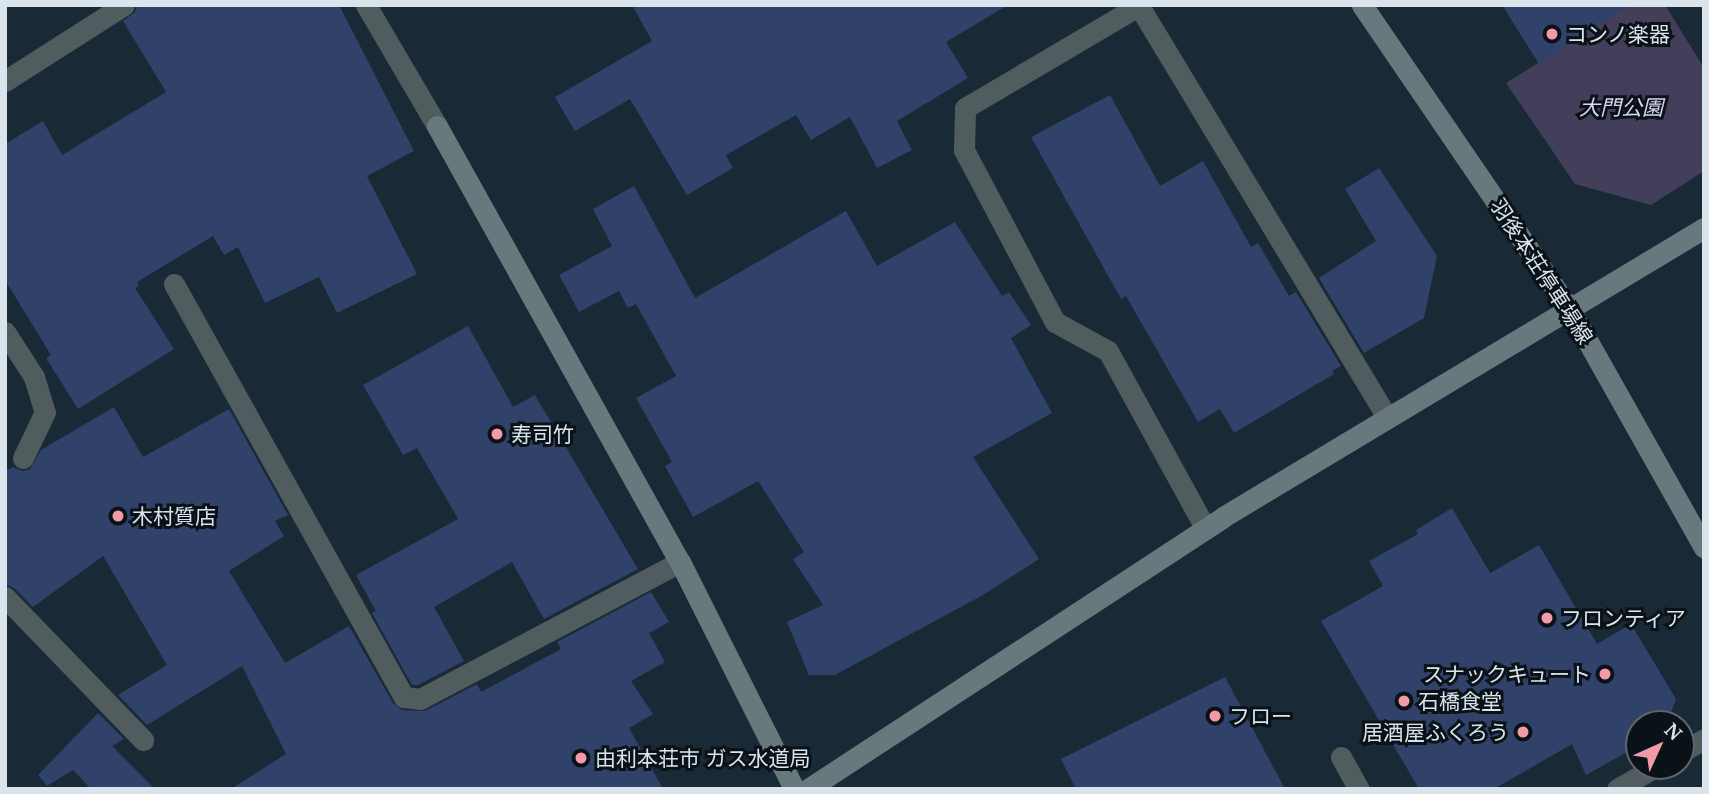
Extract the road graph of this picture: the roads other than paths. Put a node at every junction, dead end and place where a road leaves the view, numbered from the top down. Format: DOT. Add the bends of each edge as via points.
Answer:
graph roads {
  1 [pos="124,5"];
  2 [pos="366,5"];
  3 [pos="1362,5"];
  4 [pos="1139,6"];
  5 [pos="5,80"];
  6 [pos="1704,228"];
  7 [pos="174,284"];
  8 [pos="1569,308"];
  9 [pos="5,332"];
  10 [pos="1388,418"];
  11 [pos="23,458"];
  12 [pos="1206,529"];
  13 [pos="1704,548"];
  14 [pos="680,562"];
  15 [pos="5,597"];
  16 [pos="143,740"];
  17 [pos="1341,757"];
  18 [pos="1633,780"];
  19 [pos="794,789"];
  20 [pos="808,789"];
  21 [pos="1359,789"];
  22 [pos="1617,789"];
  1 -- 5 [label="street"];
  2 -- 14 [label="street"];
  3 -- 8 [label="street, 羽後本荘停車場線"];
  4 -- 10 [label="street"];
  4 -- 12 [label="street" via="965,108 964,150 1055,322 1108,351"];
  6 -- 8 [label="street"];
  7 -- 14 [label="street" via="404,697 420,699"];
  8 -- 10 [label="street"];
  8 -- 13 [label="street, 羽後本荘停車場線"];
  9 -- 11 [label="street" via="34,377 45,412"];
  10 -- 12 [label="street"];
  12 -- 20 [label="street"];
  14 -- 19 [label="street"];
  15 -- 16 [label="street"];
  17 -- 21 [label="street"];
  18 -- 22 [label="street"];
}
